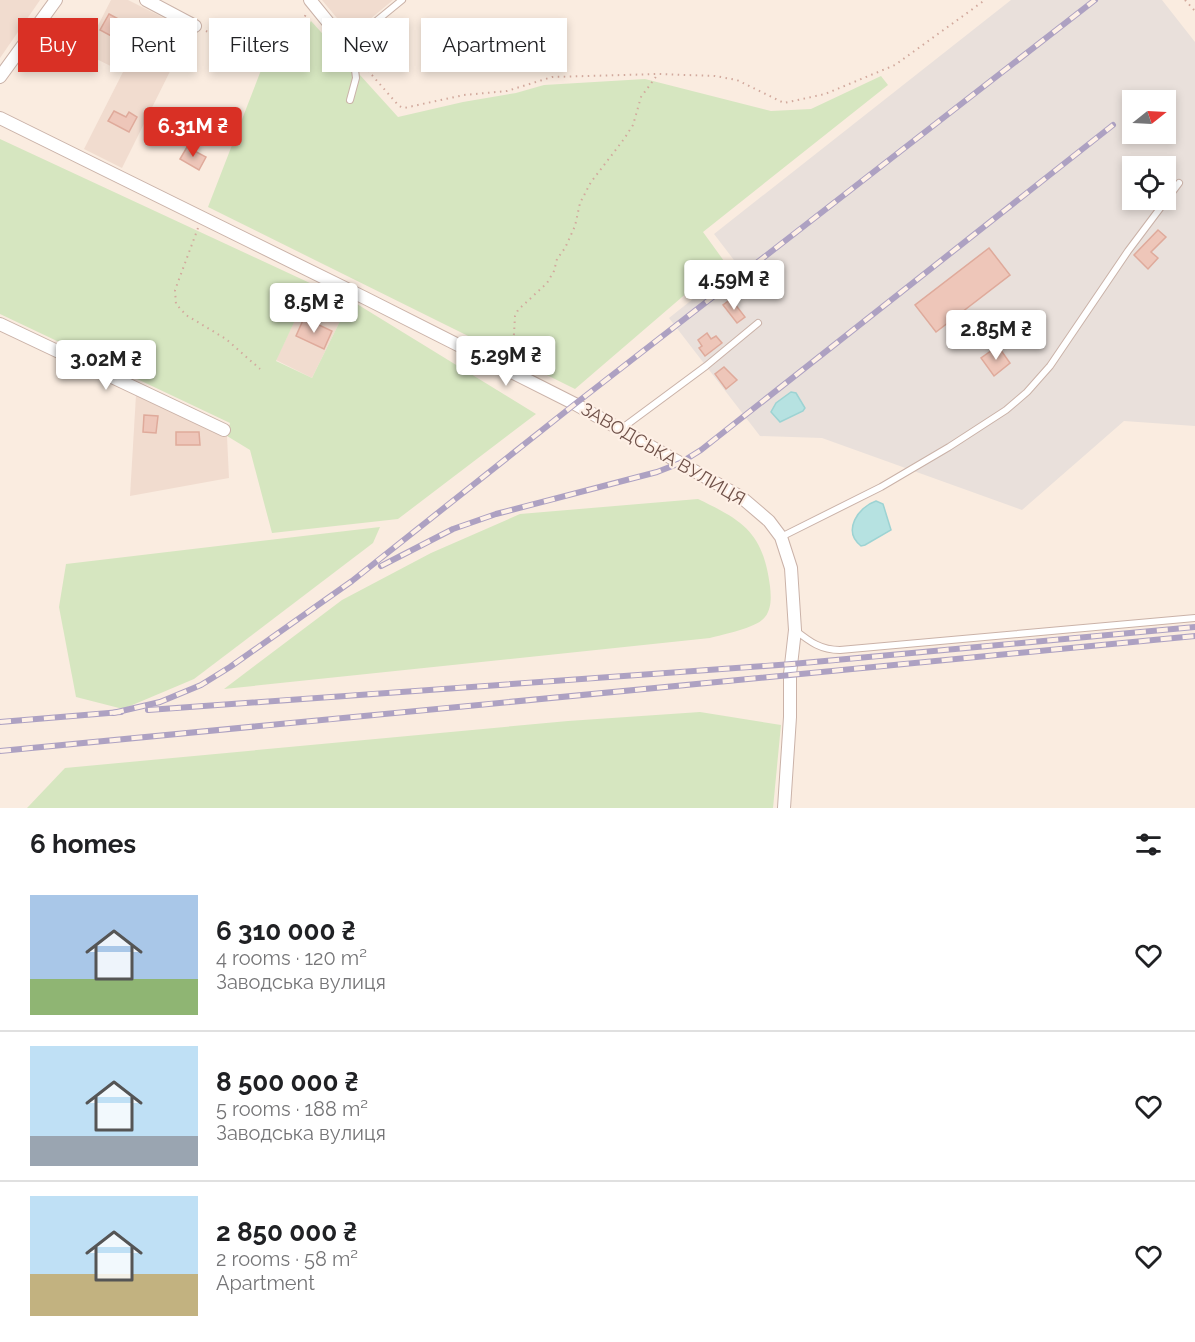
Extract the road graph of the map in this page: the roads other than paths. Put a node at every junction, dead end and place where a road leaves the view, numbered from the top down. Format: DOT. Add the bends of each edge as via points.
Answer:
graph roads {
  1 [pos="56,0"];
  2 [pos="146,0"];
  3 [pos="402,0"];
  4 [pos="311,2"];
  5 [pos="180,18"];
  6 [pos="324,18"];
  7 [pos="383,18"];
  8 [pos="355,72"];
  9 [pos="0,77"];
  10 [pos="350,100"];
  11 [pos="0,118"];
  12 [pos="1179,183"];
  13 [pos="758,323"];
  14 [pos="0,324"];
  15 [pos="620,429"];
  16 [pos="224,430"];
  17 [pos="781,537"];
  18 [pos="1195,618"];
  19 [pos="795,630"];
  20 [pos="784,808"];
  1 -- 9 [label="street"];
  2 -- 5 [label="street"];
  3 -- 7 [label="lane"];
  4 -- 6 [label="street"];
  8 -- 10 [label="lane"];
  11 -- 15 [label="street, ЗАВОДСЬКА ВУЛИЦЯ"];
  12 -- 17 [label="lane" via="1050,366 1027,392 929,458"];
  13 -- 15 [label="lane"];
  14 -- 16 [label="street"];
  15 -- 17 [label="street, ЗАВОДСЬКА ВУЛИЦЯ" via="741,497 764,515"];
  17 -- 19 [label="street, ЗАВОДСЬКА ВУЛИЦЯ" via="791,568"];
  18 -- 19 [label="lane" via="840,650 821,648"];
  19 -- 20 [label="street, ЗАВОДСЬКА ВУЛИЦЯ"];
}
